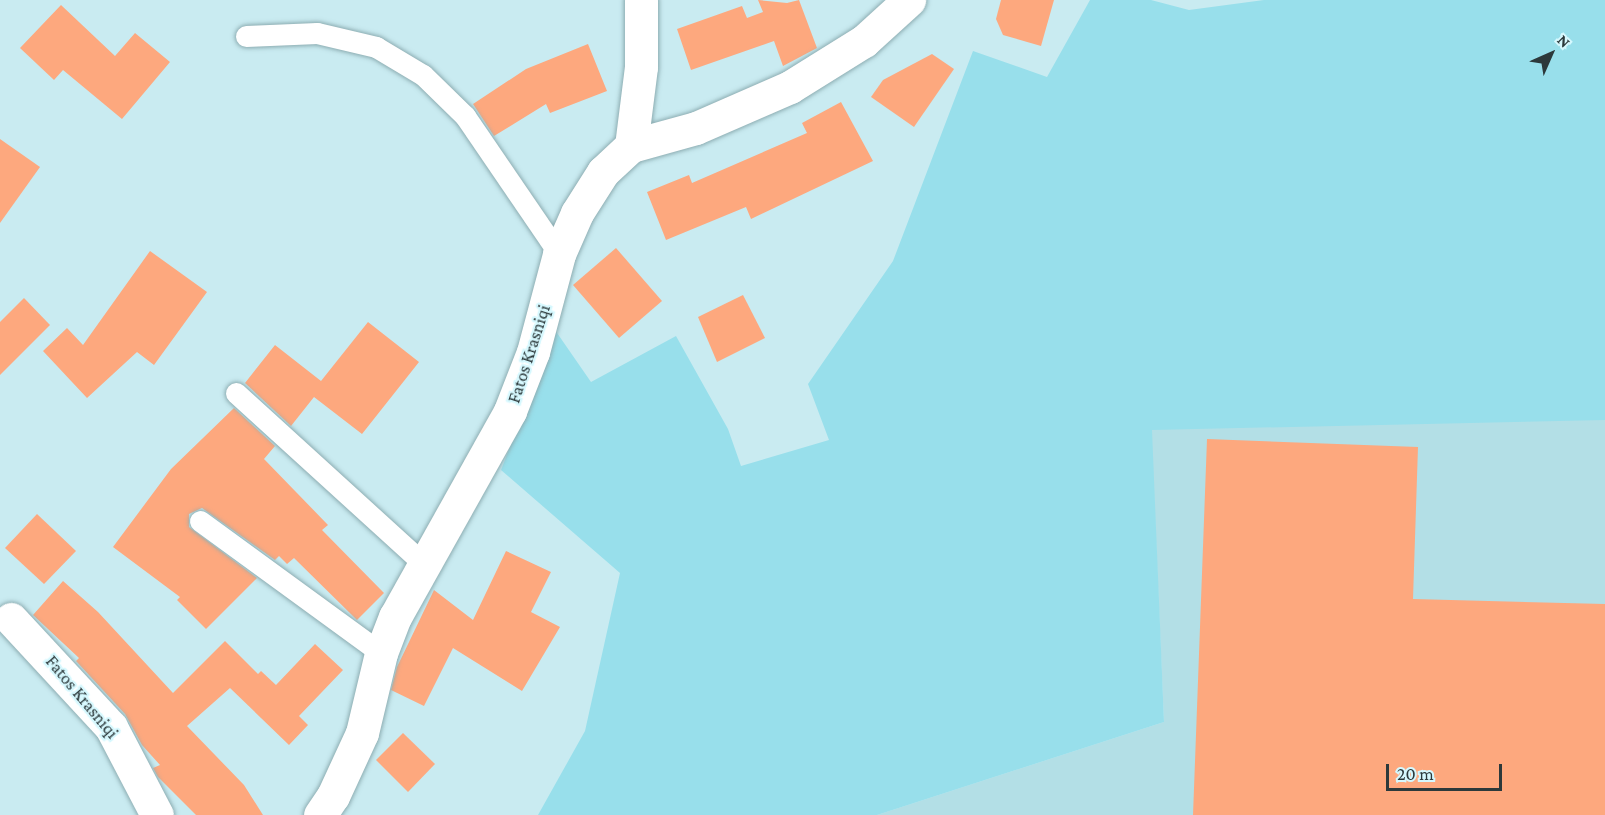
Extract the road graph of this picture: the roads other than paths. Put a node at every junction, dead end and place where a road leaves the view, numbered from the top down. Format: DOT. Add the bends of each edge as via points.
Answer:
graph roads {
  1 [pos="640,0"];
  2 [pos="909,0"];
  3 [pos="246,36"];
  4 [pos="631,146"];
  5 [pos="558,254"];
  6 [pos="236,393"];
  7 [pos="200,521"];
  8 [pos="424,564"];
  9 [pos="11,619"];
  10 [pos="381,653"];
  11 [pos="157,815"];
  12 [pos="320,815"];
  1 -- 4 [label="street" via="641,67"];
  2 -- 4 [label="street, Fatos Krasniqi" via="864,41 790,87 696,128"];
  3 -- 5 [label="lane" via="317,33 376,47 423,75 465,116"];
  4 -- 5 [label="street, Fatos Krasniqi" via="603,172"];
  5 -- 8 [label="street, Fatos Krasniqi" via="533,352 510,411"];
  6 -- 8 [label="lane"];
  7 -- 10 [label="lane"];
  8 -- 10 [label="street, Fatos Krasniqi" via="395,617"];
  9 -- 11 [label="street, Fatos Krasniqi" via="111,727"];
  10 -- 12 [label="street, Fatos Krasniqi" via="362,733"];
}
